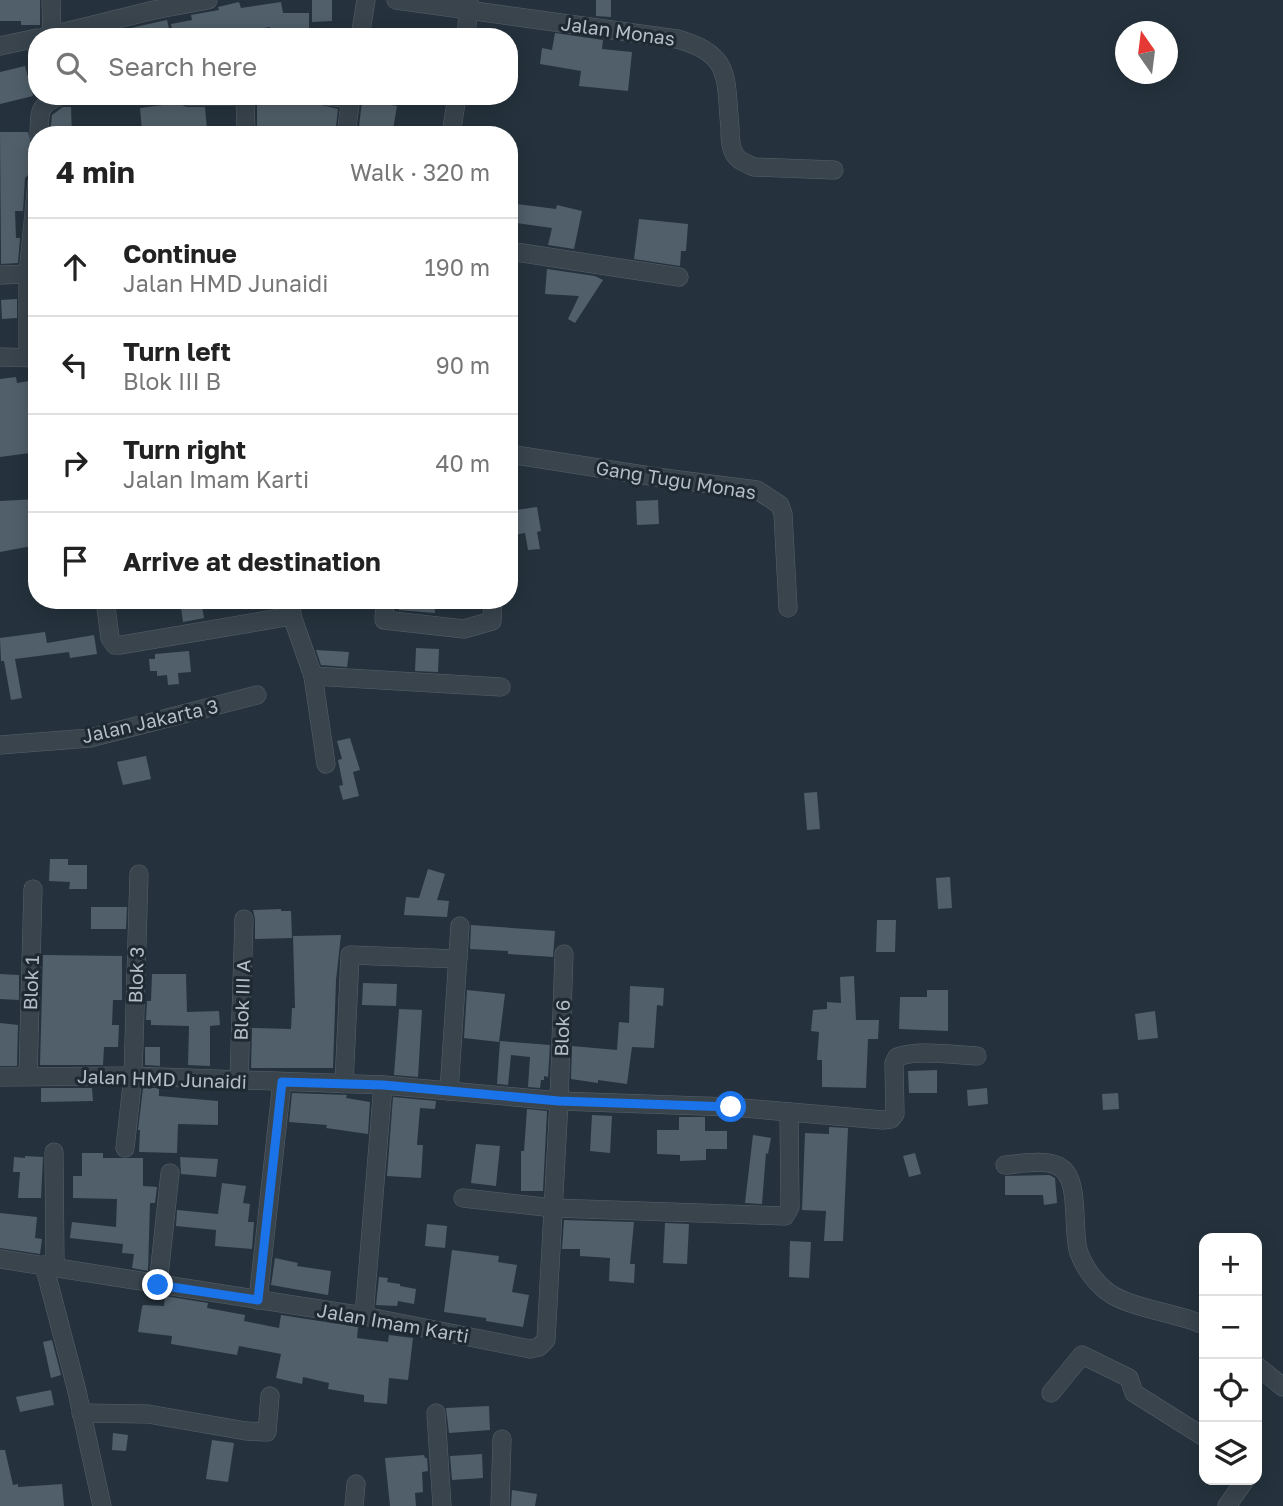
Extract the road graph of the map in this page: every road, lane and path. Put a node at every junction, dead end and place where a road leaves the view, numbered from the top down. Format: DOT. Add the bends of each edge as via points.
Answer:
graph roads {
  1 [pos="51,0"];
  2 [pos="208,0"];
  3 [pos="366,0"];
  4 [pos="396,0"];
  5 [pos="154,5"];
  6 [pos="469,6"];
  7 [pos="46,28"];
  8 [pos="75,28"];
  9 [pos="361,28"];
  10 [pos="467,28"];
  11 [pos="28,40"];
  12 [pos="0,46"];
  13 [pos="44,105"];
  14 [pos="245,105"];
  15 [pos="350,105"];
  16 [pos="456,105"];
  17 [pos="39,126"];
  18 [pos="246,126"];
  19 [pos="347,126"];
  20 [pos="453,126"];
  21 [pos="834,170"];
  22 [pos="518,252"];
  23 [pos="28,274"];
  24 [pos="0,275"];
  25 [pos="679,277"];
  26 [pos="0,357"];
  27 [pos="28,357"];
  28 [pos="518,455"];
  29 [pos="788,608"];
  30 [pos="106,609"];
  31 [pos="270,609"];
  32 [pos="293,609"];
  33 [pos="385,609"];
  34 [pos="493,609"];
  35 [pos="313,676"];
  36 [pos="501,687"];
  37 [pos="257,695"];
  38 [pos="0,745"];
  39 [pos="326,764"];
  40 [pos="139,874"];
  41 [pos="33,890"];
  42 [pos="244,919"];
  43 [pos="460,926"];
  44 [pos="564,954"];
  45 [pos="458,959"];
  46 [pos="977,1056"];
  47 [pos="28,1076"];
  48 [pos="133,1076"];
  49 [pos="0,1077"];
  50 [pos="239,1081"];
  51 [pos="282,1082"];
  52 [pos="344,1084"];
  53 [pos="383,1085"];
  54 [pos="449,1091"];
  55 [pos="559,1101"];
  56 [pos="789,1112"];
  57 [pos="125,1148"];
  58 [pos="54,1152"];
  59 [pos="1004,1165"];
  60 [pos="170,1173"];
  61 [pos="463,1198"];
  62 [pos="554,1208"];
  63 [pos="0,1259"];
  64 [pos="50,1266"];
  65 [pos="158,1285"];
  66 [pos="258,1300"];
  67 [pos="364,1316"];
  68 [pos="1199,1323"];
  69 [pos="1262,1370"];
  70 [pos="1283,1387"];
  71 [pos="1051,1392"];
  72 [pos="270,1396"];
  73 [pos="80,1413"];
  74 [pos="436,1413"];
  75 [pos="1199,1434"];
  76 [pos="502,1439"];
  77 [pos="356,1485"];
  78 [pos="1242,1485"];
  79 [pos="102,1506"];
  80 [pos="354,1506"];
  81 [pos="442,1506"];
  82 [pos="500,1506"];
  83 [pos="1227,1506"];
  1 -- 7 [label="street"];
  2 -- 5 [label="street"];
  3 -- 9 [label="street"];
  4 -- 6 [label="street, Jalan Monas"];
  5 -- 8 [label="street"];
  6 -- 10 [label="street"];
  6 -- 21 [label="street, Jalan Monas" via="693,43 719,60 725,73 734,154 754,167"];
  11 -- 12 [label="street"];
  13 -- 17 [label="street"];
  14 -- 18 [label="street"];
  15 -- 19 [label="street"];
  16 -- 20 [label="street"];
  22 -- 25 [label="street"];
  23 -- 24 [label="street"];
  26 -- 27 [label="street"];
  28 -- 29 [label="street, Gang Tugu Monas" via="757,490 780,505 783,514"];
  30 -- 31 [label="street" via="115,645"];
  32 -- 35 [label="street"];
  33 -- 34 [label="street" via="384,620 464,629 492,621"];
  35 -- 36 [label="street"];
  35 -- 39 [label="street"];
  37 -- 38 [label="street, Jalan Jakarta 3" via="90,738"];
  40 -- 48 [label="street, Blok 3"];
  41 -- 47 [label="street, Blok 1"];
  42 -- 50 [label="street, Blok III A"];
  43 -- 45 [label="street"];
  44 -- 55 [label="street, Blok 6"];
  45 -- 52 [label="street" via="350,955"];
  45 -- 54 [label="street"];
  46 -- 56 [label="street, Jalan HMD Junaidi" via="897,1057 891,1119"];
  47 -- 48 [label="street, Jalan HMD Junaidi"];
  47 -- 49 [label="street, Jalan HMD Junaidi"];
  48 -- 50 [label="street, Jalan HMD Junaidi"];
  48 -- 57 [label="street, Blok 3"];
  50 -- 51 [label="street, Jalan HMD Junaidi"];
  51 -- 52 [label="street, Jalan HMD Junaidi"];
  51 -- 66 [label="street"];
  52 -- 53 [label="street, Jalan HMD Junaidi"];
  53 -- 54 [label="street, Jalan HMD Junaidi"];
  53 -- 67 [label="street"];
  54 -- 55 [label="street, Jalan HMD Junaidi"];
  55 -- 56 [label="street, Jalan HMD Junaidi"];
  55 -- 62 [label="street, Jalan Imam Karti"];
  56 -- 62 [label="street" via="790,1207 785,1216"];
  58 -- 64 [label="street"];
  59 -- 68 [label="street" via="1049,1164 1065,1172 1074,1194 1079,1253 1104,1290 1123,1301"];
  60 -- 65 [label="street"];
  61 -- 62 [label="street"];
  62 -- 67 [label="street, Jalan Imam Karti" via="546,1340 540,1348"];
  63 -- 64 [label="street, Jalan Imam Karti"];
  64 -- 65 [label="street, Jalan Imam Karti"];
  64 -- 73 [label="street"];
  65 -- 66 [label="street, Jalan Imam Karti"];
  66 -- 67 [label="street, Jalan Imam Karti"];
  69 -- 70 [label="street"];
  71 -- 75 [label="street" via="1082,1355 1129,1378 1134,1393"];
  72 -- 73 [label="street" via="267,1432 148,1414"];
  73 -- 79 [label="street"];
  74 -- 81 [label="street"];
  76 -- 82 [label="street"];
  77 -- 80 [label="street"];
  78 -- 83 [label="street"];
}
